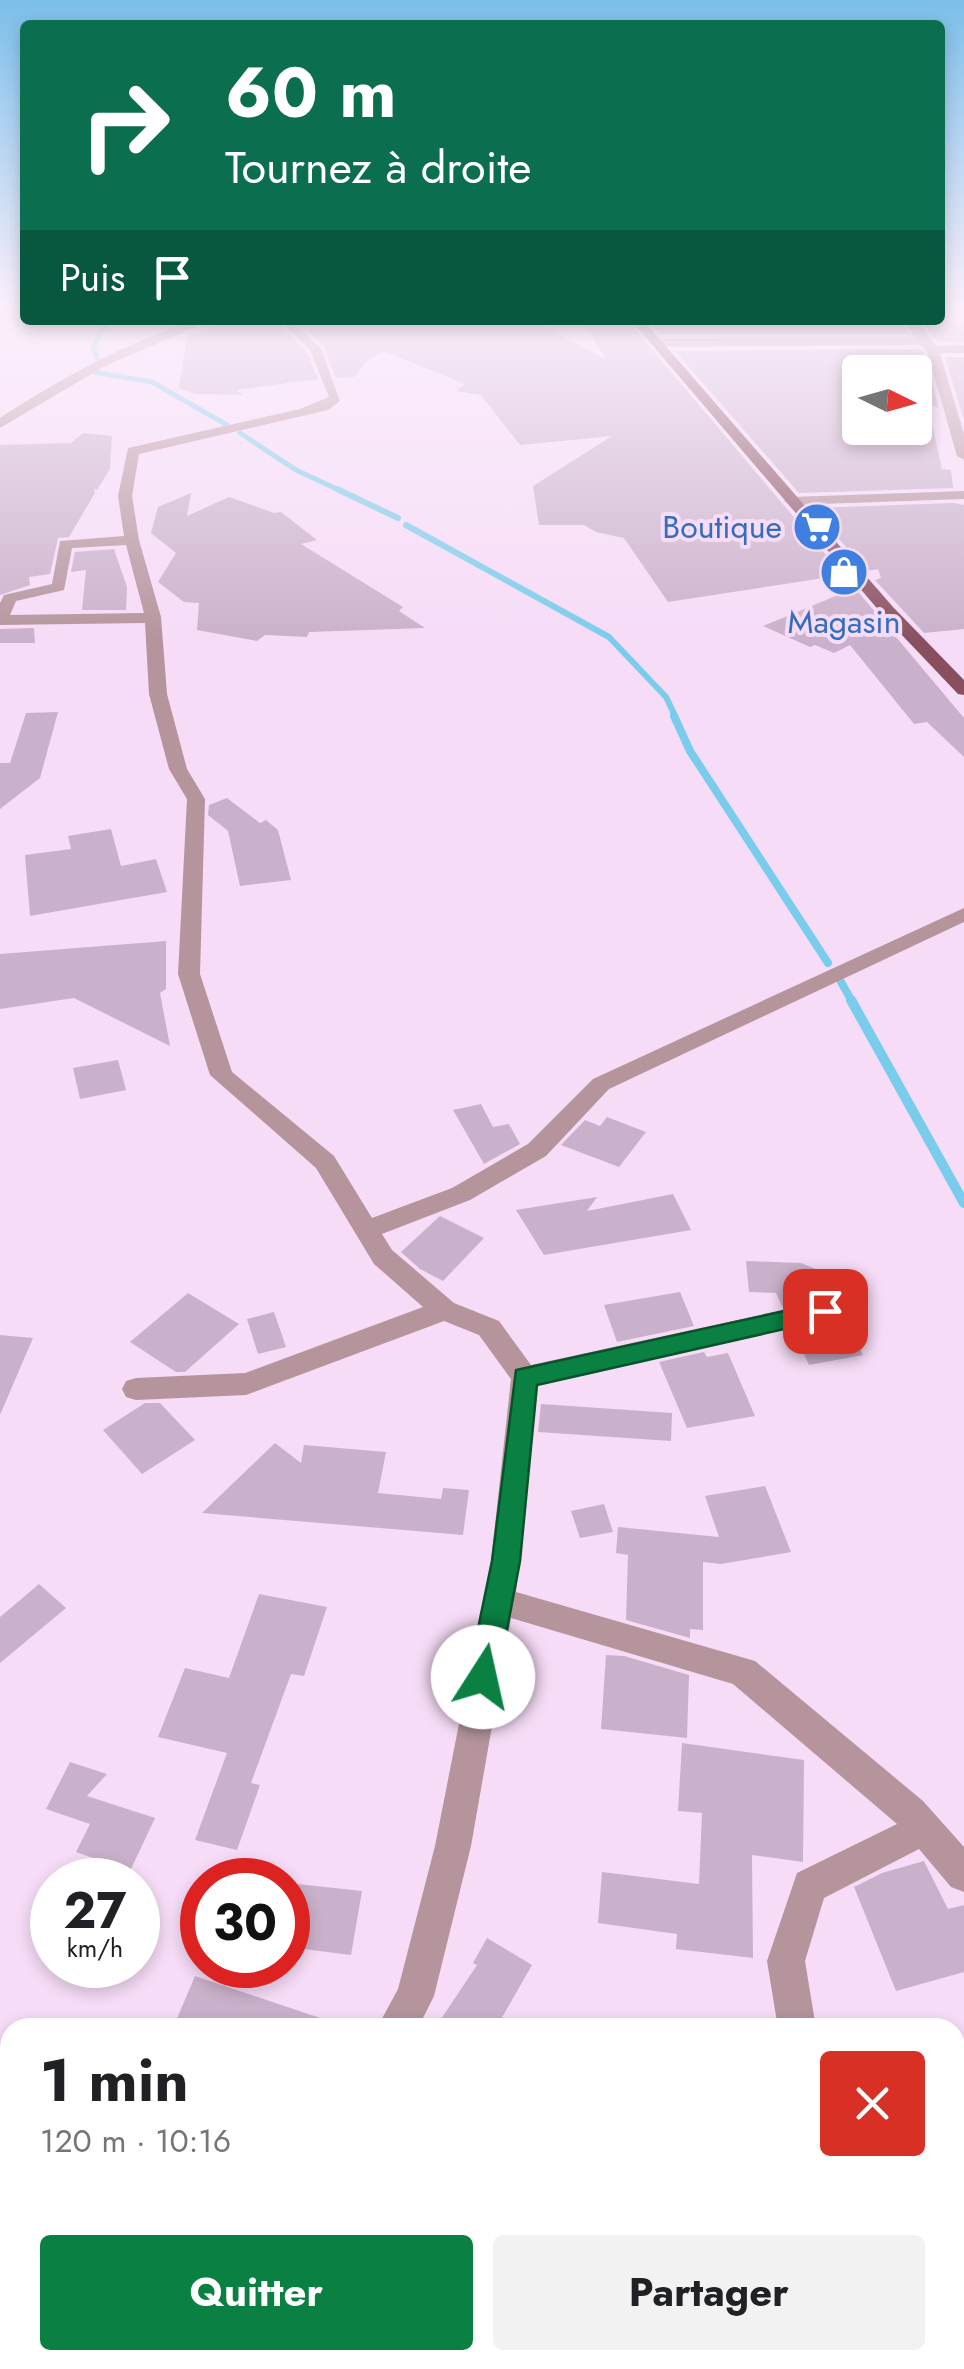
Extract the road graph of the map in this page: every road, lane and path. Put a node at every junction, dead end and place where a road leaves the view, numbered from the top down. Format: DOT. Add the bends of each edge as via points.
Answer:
graph roads {
  1 [pos="268,421"];
  2 [pos="722,421"];
  3 [pos="953,421"];
  4 [pos="964,456"];
  5 [pos="964,496"];
  6 [pos="792,502"];
  7 [pos="132,540"];
  8 [pos="154,617"];
  9 [pos="964,690"];
  10 [pos="964,914"];
  11 [pos="366,1230"];
  12 [pos="444,1310"];
  13 [pos="825,1311"];
  14 [pos="525,1377"];
  15 [pos="136,1389"];
  16 [pos="496,1600"];
  17 [pos="926,1828"];
  18 [pos="964,1874"];
  19 [pos="402,2018"];
  20 [pos="795,2018"];
  1 -- 7 [label="street" via="133,451 125,496"];
  2 -- 6 [label="main road"];
  3 -- 4 [label="street"];
  5 -- 6 [label="street"];
  6 -- 9 [label="main road"];
  7 -- 8 [label="street"];
  7 -- 8 [label="street" via="65,544 59,586 10,598 0,620"];
  8 -- 11 [label="street" via="158,694 178,769 196,799 189,974 222,1075 325,1162"];
  10 -- 11 [label="street" via="602,1084 538,1150 460,1194"];
  11 -- 12 [label="street" via="383,1258"];
  12 -- 14 [label="street" via="489,1328"];
  12 -- 15 [label="street" via="246,1384"];
  13 -- 14 [label="street"];
  14 -- 16 [label="street"];
  16 -- 17 [label="street" via="743,1672"];
  16 -- 19 [label="street" via="453,1846 415,1996"];
  17 -- 18 [label="street"];
  17 -- 20 [label="street" via="810,1886 786,1962"];
}
